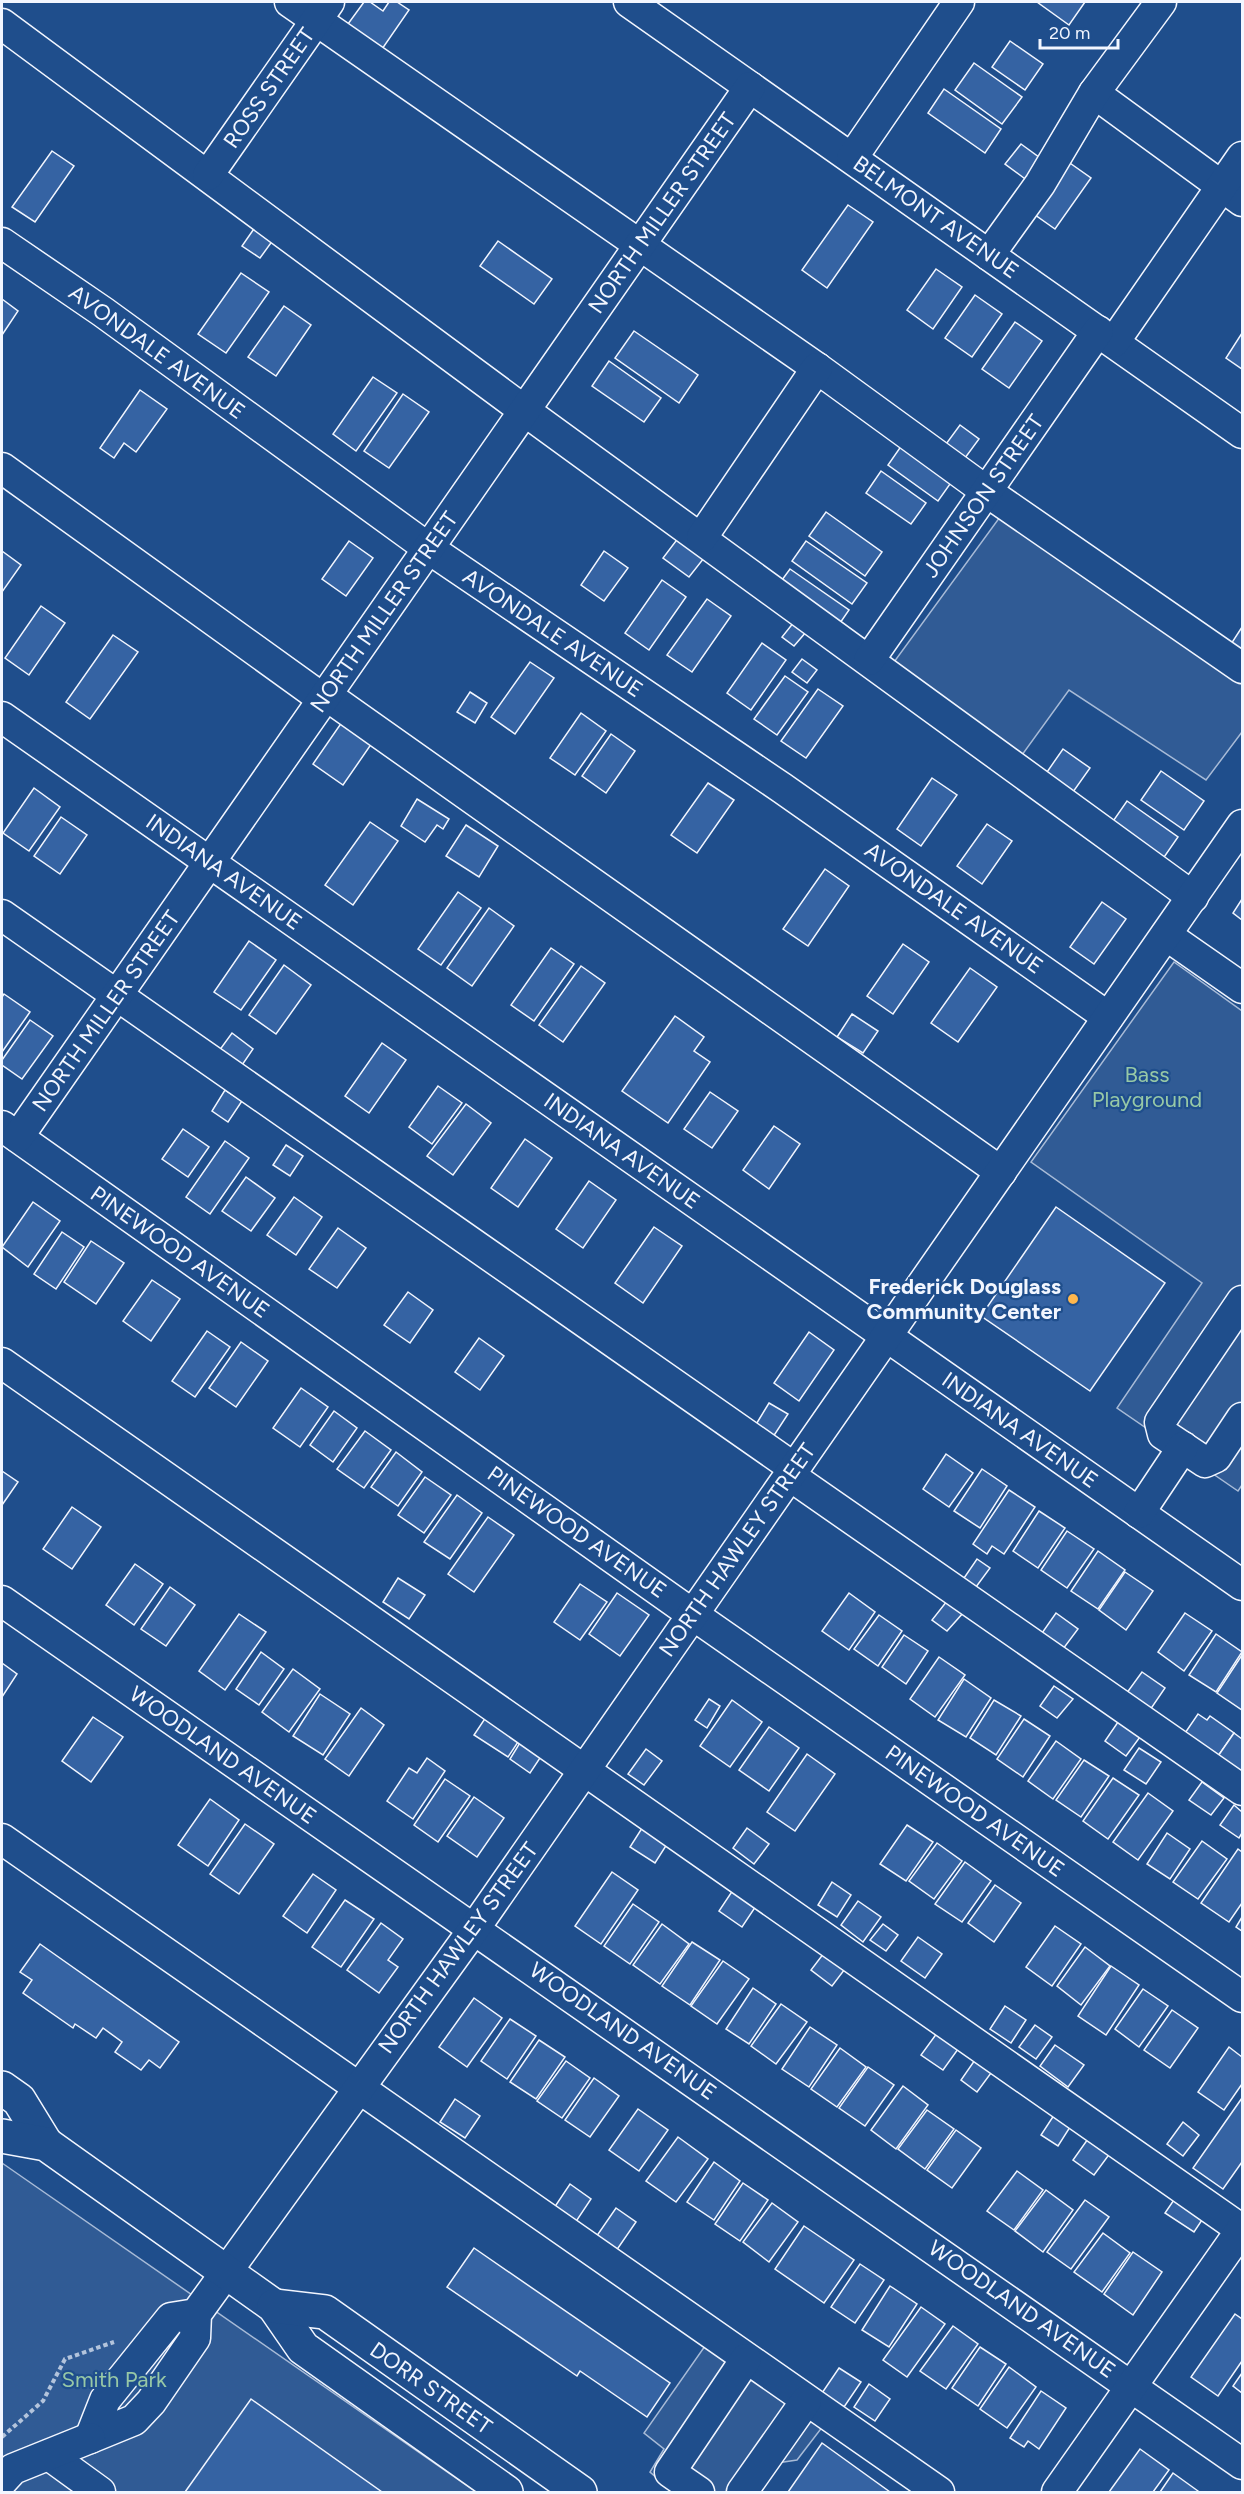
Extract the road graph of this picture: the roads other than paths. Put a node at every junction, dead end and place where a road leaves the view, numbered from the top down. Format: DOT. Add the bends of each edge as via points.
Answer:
graph roads {
  1 [pos="290,2"];
  2 [pos="629,2"];
  3 [pos="959,2"];
  4 [pos="1161,2"];
  5 [pos="323,11"];
  6 [pos="2,24"];
  7 [pos="750,87"];
  8 [pos="1094,93"];
  9 [pos="1242,157"];
  10 [pos="852,158"];
  11 [pos="208,175"];
  12 [pos="1232,194"];
  13 [pos="2,243"];
  14 [pos="640,244"];
  15 [pos="989,255"];
  16 [pos="1106,337"];
  17 [pos="817,368"];
  18 [pos="525,411"];
  19 [pos="1242,433"];
  20 [pos="2,468"];
  21 [pos="986,491"];
  22 [pos="702,537"];
  23 [pos="428,548"];
  24 [pos="869,660"];
  25 [pos="1242,668"];
  26 [pos="324,697"];
  27 [pos="2,717"];
  28 [pos="1242,825"];
  29 [pos="209,862"];
  30 [pos="1193,897"];
  31 [pos="2,915"];
  32 [pos="1166,935"];
  33 [pos="1242,988"];
  34 [pos="116,996"];
  35 [pos="1108,1017"];
  36 [pos="10,1132"];
  37 [pos="1001,1172"];
  38 [pos="1242,1301"];
  39 [pos="885,1336"];
  40 [pos="2,1363"];
  41 [pos="1242,1418"];
  42 [pos="1184,1447"];
  43 [pos="792,1472"];
  44 [pos="1139,1513"];
  45 [pos="1242,1585"];
  46 [pos="2,1601"];
  47 [pos="692,1614"];
  48 [pos="584,1771"];
  49 [pos="1242,1790"];
  50 [pos="2,1839"];
  51 [pos="474,1929"];
  52 [pos="1242,1997"];
  53 [pos="358,2086"];
  54 [pos="2,2088"];
  55 [pos="2,2136"];
  56 [pos="46,2145"];
  57 [pos="1242,2230"];
  58 [pos="226,2272"];
  59 [pos="274,2306"];
  60 [pos="746,2359"];
  61 [pos="1132,2386"];
  62 [pos="806,2401"];
  63 [pos="49,2455"];
  64 [pos="1242,2464"];
  65 [pos="2,2481"];
  66 [pos="100,2493"];
  67 [pos="506,2493"];
  68 [pos="580,2493"];
  69 [pos="699,2493"];
  70 [pos="742,2493"];
  71 [pos="939,2493"];
  72 [pos="1057,2493"];
  1 -- 5 [label="street"];
  2 -- 7 [label="street, BELMONT AVENUE"];
  3 -- 10 [label="street"];
  4 -- 8 [label="street"];
  5 -- 11 [label="street, ROSS STREET"];
  5 -- 14 [label="street"];
  6 -- 11 [label="street"];
  7 -- 10 [label="street, BELMONT AVENUE"];
  7 -- 14 [label="street, NORTH MILLER STREET"];
  8 -- 12 [label="street"];
  8 -- 15 [label="street" via="1034,192"];
  9 -- 12 [label="street, JOHNSON STREET"];
  10 -- 15 [label="street, BELMONT AVENUE"];
  11 -- 18 [label="street"];
  12 -- 16 [label="street, JOHNSON STREET"];
  13 -- 23 [label="street, AVONDALE AVENUE"];
  14 -- 17 [label="street"];
  14 -- 18 [label="street, NORTH MILLER STREET"];
  15 -- 16 [label="street, BELMONT AVENUE"];
  16 -- 19 [label="street, BELMONT AVENUE"];
  16 -- 21 [label="street, JOHNSON STREET"];
  17 -- 21 [label="street"];
  17 -- 22 [label="street"];
  18 -- 22 [label="street"];
  18 -- 23 [label="street, NORTH MILLER STREET"];
  20 -- 26 [label="street"];
  21 -- 24 [label="street, JOHNSON STREET"];
  21 -- 25 [label="street"];
  22 -- 24 [label="street"];
  23 -- 26 [label="street, NORTH MILLER STREET"];
  23 -- 35 [label="street, AVONDALE AVENUE" via="782,788"];
  24 -- 30 [label="street"];
  26 -- 29 [label="street, NORTH MILLER STREET"];
  26 -- 37 [label="street"];
  27 -- 29 [label="street, INDIANA AVENUE"];
  28 -- 30 [label="street, NORTH HAWLEY STREET"];
  29 -- 34 [label="street, NORTH MILLER STREET"];
  29 -- 39 [label="street, INDIANA AVENUE"];
  30 -- 32 [label="street, NORTH HAWLEY STREET"];
  31 -- 34 [label="street"];
  32 -- 33 [label="street"];
  32 -- 35 [label="street, NORTH HAWLEY STREET"];
  34 -- 36 [label="street, NORTH MILLER STREET"];
  34 -- 43 [label="street"];
  35 -- 37 [label="street, NORTH HAWLEY STREET"];
  36 -- 47 [label="street, PINEWOOD AVENUE"];
  37 -- 39 [label="street, NORTH HAWLEY STREET"];
  38 -- 42 [label="street" via="1160,1422 1163,1434"];
  39 -- 43 [label="street, NORTH HAWLEY STREET"];
  39 -- 44 [label="street, INDIANA AVENUE"];
  40 -- 48 [label="street"];
  41 -- 42 [label="street" via="1216,1457 1205,1462"];
  42 -- 44 [label="street"];
  43 -- 47 [label="street, NORTH HAWLEY STREET"];
  43 -- 49 [label="street"];
  44 -- 45 [label="street, INDIANA AVENUE"];
  46 -- 51 [label="street, WOODLAND AVENUE"];
  47 -- 48 [label="street, NORTH HAWLEY STREET"];
  47 -- 52 [label="street, PINEWOOD AVENUE"];
  48 -- 51 [label="street, NORTH HAWLEY STREET"];
  48 -- 57 [label="street"];
  50 -- 53 [label="street"];
  51 -- 53 [label="street, NORTH HAWLEY STREET"];
  51 -- 61 [label="street, WOODLAND AVENUE"];
  53 -- 58 [label="street, NORTH HAWLEY STREET"];
  53 -- 60 [label="street"];
  54 -- 56 [label="main road, DORR STREET" via="19,2100"];
  55 -- 56 [label="main road, DORR STREET"];
  56 -- 58 [label="main road, DORR STREET"];
  57 -- 61 [label="street"];
  58 -- 59 [label="main road, DORR STREET"];
  58 -- 63 [label="street, NORTH HAWLEY STREET" via="196,2314 171,2318 105,2400 90,2438"];
  59 -- 67 [label="main road, DORR STREET" via="303,2348"];
  59 -- 68 [label="main road, DORR STREET" via="325,2312"];
  60 -- 62 [label="street"];
  60 -- 69 [label="street" via="670,2472"];
  61 -- 64 [label="street, WOODLAND AVENUE"];
  61 -- 72 [label="street"];
  62 -- 70 [label="street"];
  62 -- 71 [label="street"];
  63 -- 65 [label="street" via="13,2469"];
  63 -- 66 [label="street"];
}
